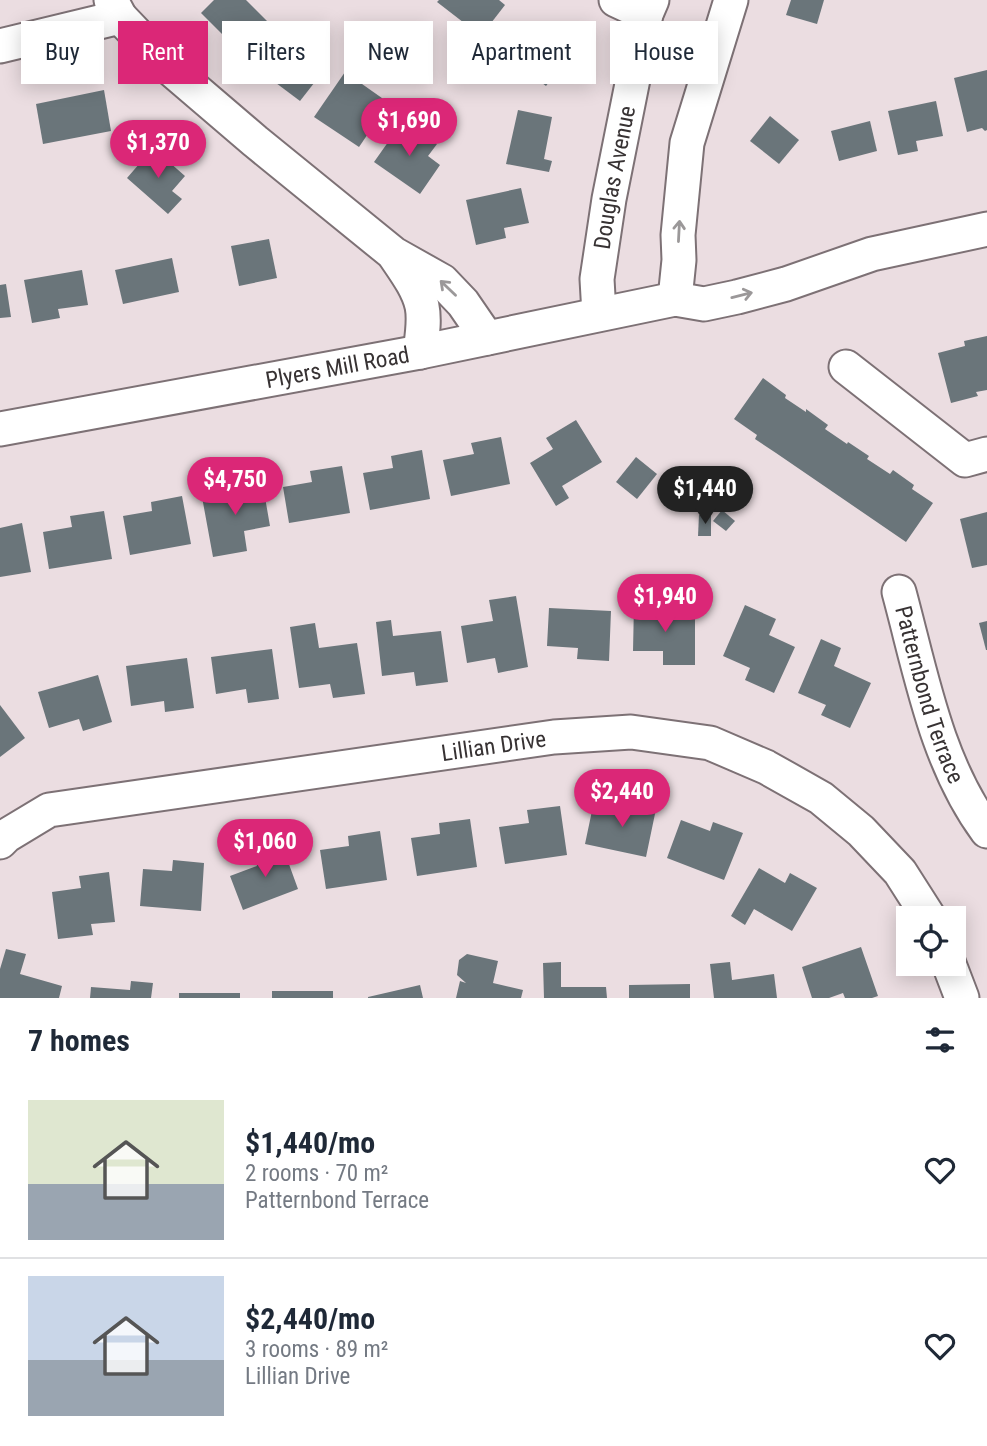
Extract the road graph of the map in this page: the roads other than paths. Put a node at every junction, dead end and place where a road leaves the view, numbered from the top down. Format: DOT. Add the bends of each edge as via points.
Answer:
graph roads {
  1 [pos="616,0"];
  2 [pos="731,0"];
  3 [pos="649,7"];
  4 [pos="116,8"];
  5 [pos="0,46"];
  6 [pos="987,229"];
  7 [pos="394,254"];
  8 [pos="675,299"];
  9 [pos="599,314"];
  10 [pos="487,338"];
  11 [pos="420,352"];
  12 [pos="846,367"];
  13 [pos="0,429"];
  14 [pos="987,454"];
  15 [pos="900,592"];
  16 [pos="987,831"];
  17 [pos="0,842"];
  18 [pos="922,906"];
  19 [pos="954,976"];
  20 [pos="962,998"];
  1 -- 3 [label="street"];
  8 -- 2 [label="street, one-way" via="687,143"];
  3 -- 9 [label="street, Douglas Avenue" via="609,199 597,279"];
  4 -- 5 [label="street"];
  4 -- 7 [label="street" via="175,73"];
  6 -- 8 [label="street, Plyers Mill Road" via="872,254 782,263 703,280"];
  10 -- 7 [label="street, one-way" via="442,281"];
  7 -- 11 [label="street" via="422,306"];
  8 -- 9 [label="street, Plyers Mill Road"];
  9 -- 10 [label="street, Plyers Mill Road"];
  10 -- 11 [label="street, Plyers Mill Road"];
  11 -- 13 [label="street, Plyers Mill Road"];
  12 -- 14 [label="street" via="965,460"];
  15 -- 16 [label="street, Patternbond Terrace" via="936,729 958,783"];
  17 -- 18 [label="street, Lillian Drive" via="49,810 541,739 631,732 710,743 766,766 821,798 862,831 900,872"];
  19 -- 20 [label="street"];
}
